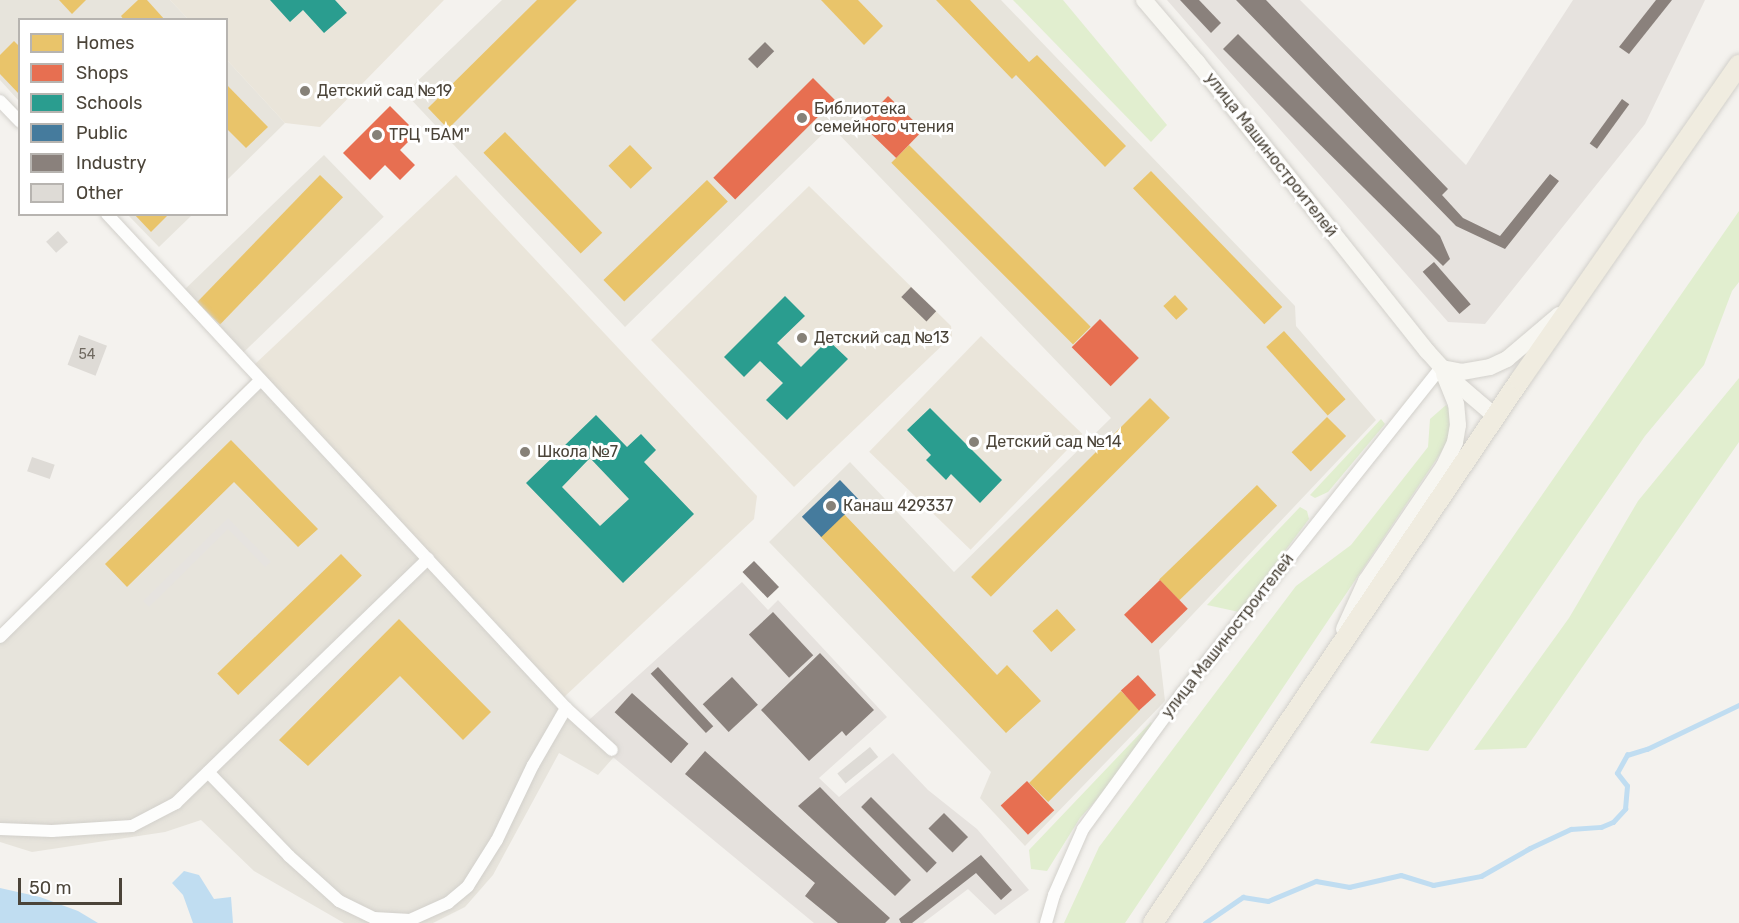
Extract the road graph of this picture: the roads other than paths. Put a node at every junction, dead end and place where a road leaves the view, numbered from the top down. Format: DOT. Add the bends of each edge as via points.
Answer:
graph roads {
  1 [pos="1144,0"];
  2 [pos="1739,65"];
  3 [pos="0,101"];
  4 [pos="18,120"];
  5 [pos="109,216"];
  6 [pos="1577,300"];
  7 [pos="1441,368"];
  8 [pos="261,381"];
  9 [pos="1496,417"];
  10 [pos="428,559"];
  11 [pos="0,637"];
  12 [pos="1334,654"];
  13 [pos="566,708"];
  14 [pos="612,750"];
  15 [pos="208,772"];
  16 [pos="0,829"];
  17 [pos="1046,923"];
  18 [pos="1153,923"];
  1 -- 7 [label="main road, улица Машиностроителей"];
  2 -- 6 [label="highway"];
  3 -- 4 [label="street"];
  5 -- 8 [label="street"];
  6 -- 7 [label="main road" via="1507,359 1474,371"];
  6 -- 9 [label="highway"];
  7 -- 9 [label="main road, улица Машиностроителей"];
  7 -- 12 [label="main road" via="1456,404 1455,442 1444,466 1366,581"];
  7 -- 17 [label="street, улица Машиностроителей" via="1182,693 1083,829"];
  8 -- 10 [label="street"];
  8 -- 11 [label="street"];
  9 -- 12 [label="highway"];
  10 -- 13 [label="street"];
  10 -- 15 [label="street"];
  12 -- 18 [label="highway"];
  13 -- 14 [label="street"];
  13 -- 15 [label="street" via="497,840 468,886 448,903 410,920 374,918 339,901"];
  15 -- 16 [label="street" via="176,803 132,826 52,831"];
}
